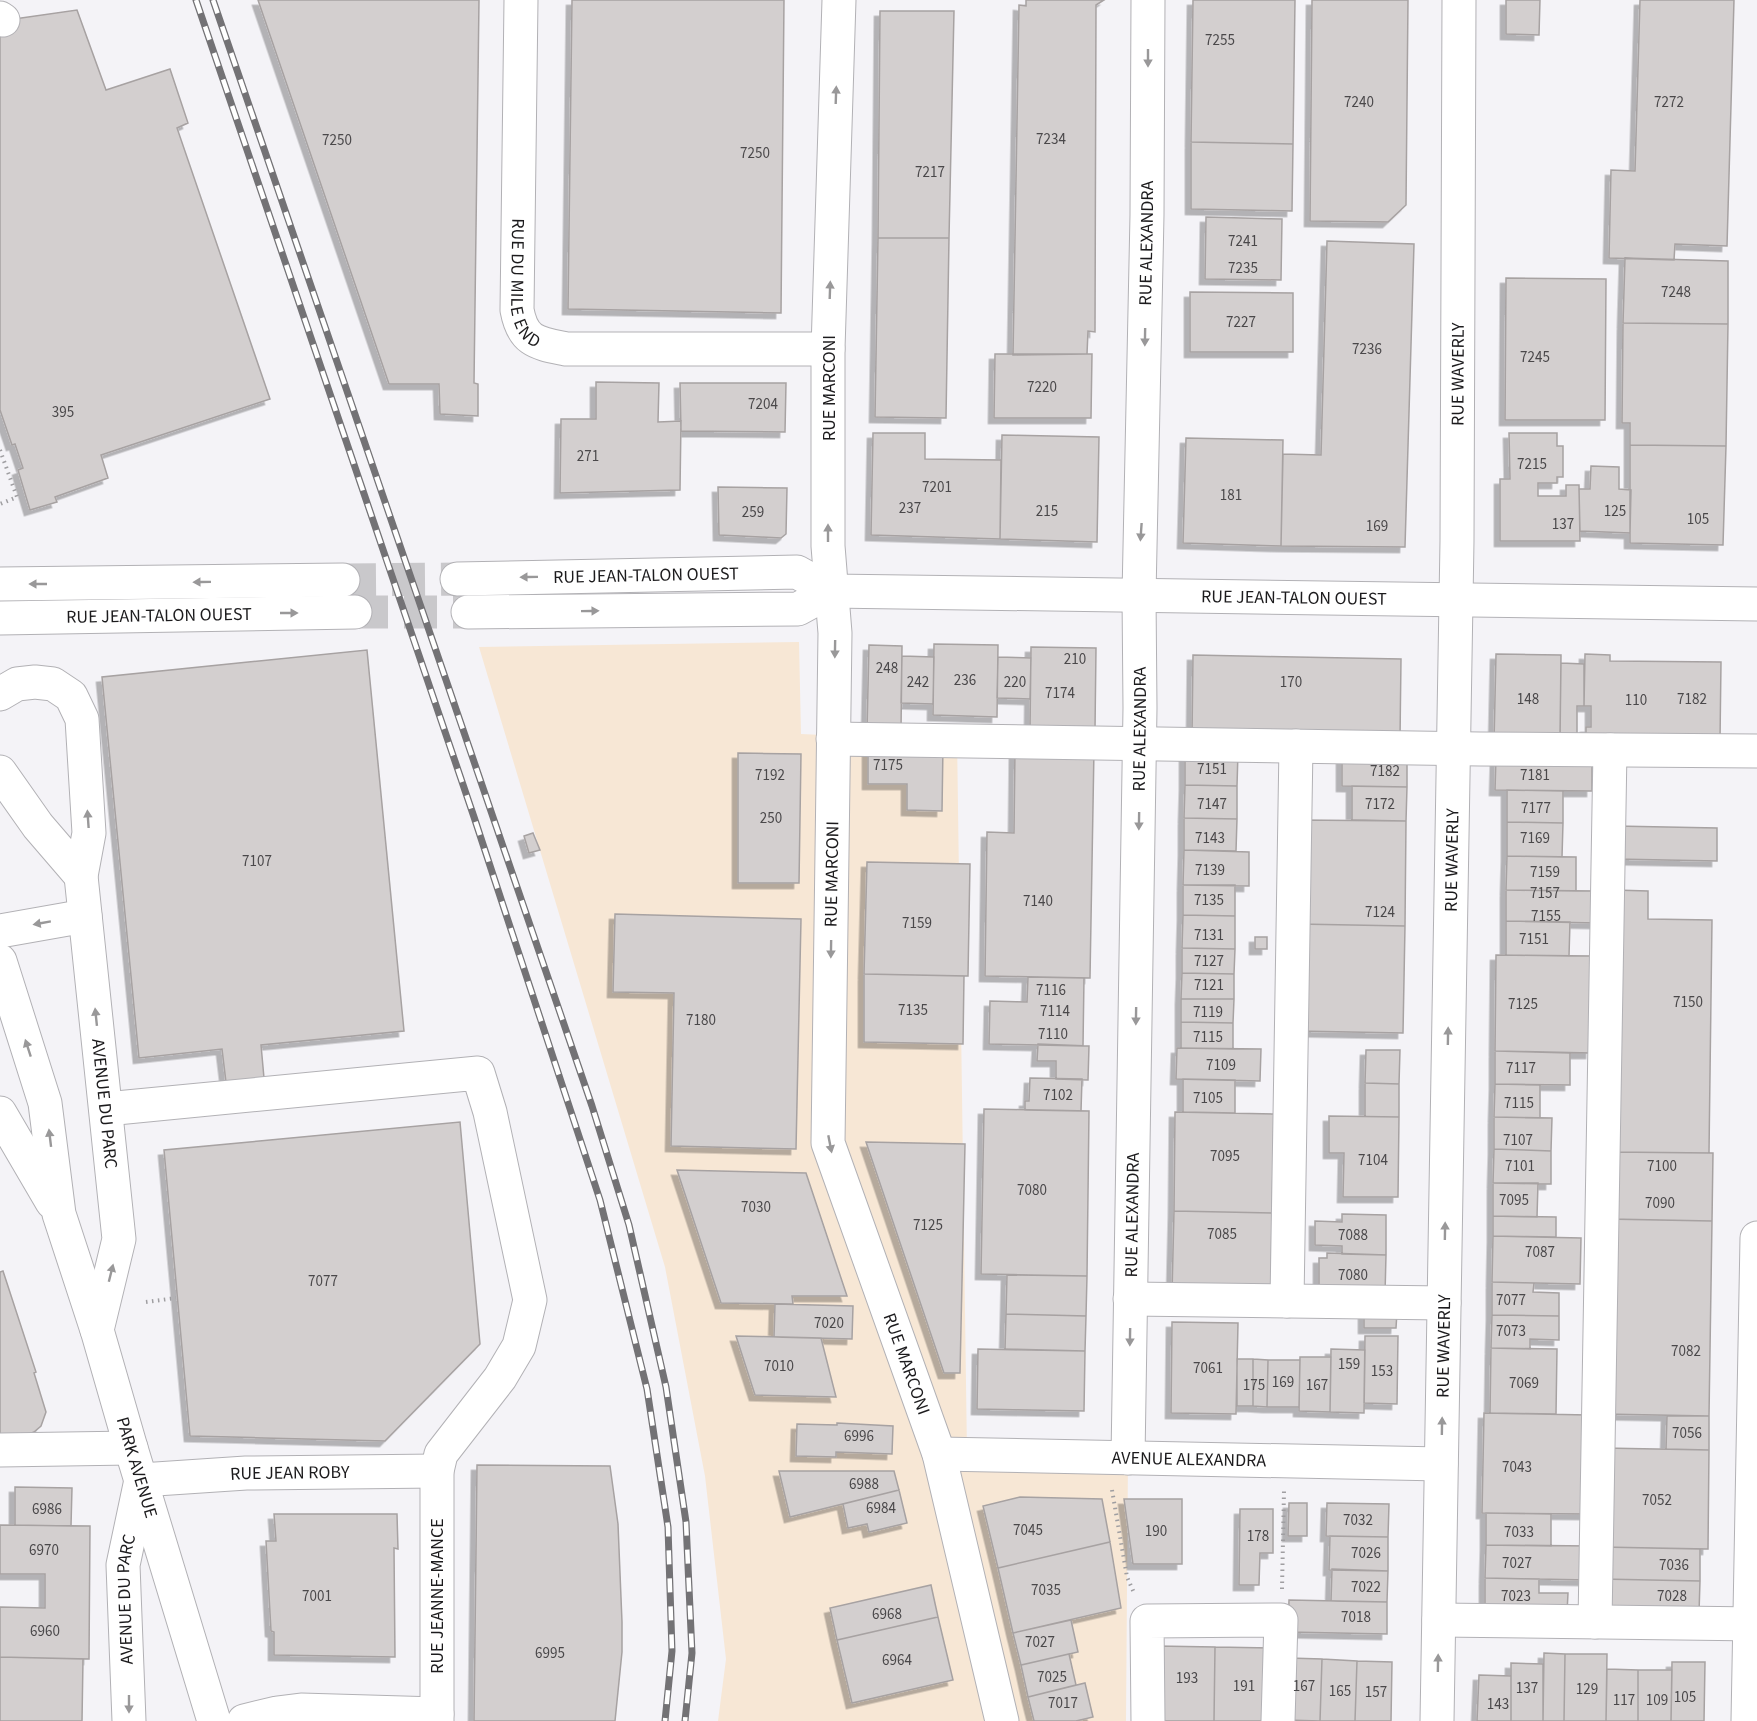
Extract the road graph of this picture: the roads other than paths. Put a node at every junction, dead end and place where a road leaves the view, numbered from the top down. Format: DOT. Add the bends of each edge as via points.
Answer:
graph roads {
  1 [pos="522,0"];
  2 [pos="839,0"];
  3 [pos="1148,0"];
  4 [pos="1459,0"];
  5 [pos="828,349"];
  6 [pos="457,579"];
  7 [pos="343,580"];
  8 [pos="0,584"];
  9 [pos="831,591"];
  10 [pos="1139,595"];
  11 [pos="1455,600"];
  12 [pos="1757,604"];
  13 [pos="355,612"];
  14 [pos="468,612"];
  15 [pos="0,618"];
  16 [pos="0,694"];
  17 [pos="833,739"];
  18 [pos="1140,743"];
  19 [pos="1296,746"];
  20 [pos="1453,748"];
  21 [pos="1610,750"];
  22 [pos="1757,751"];
  23 [pos="0,772"];
  24 [pos="81,876"];
  25 [pos="85,916"];
  26 [pos="0,931"];
  27 [pos="0,962"];
  28 [pos="106,1109"];
  29 [pos="0,1113"];
  30 [pos="59,1214"];
  31 [pos="1757,1238"];
  32 [pos="1131,1299"];
  33 [pos="1287,1301"];
  34 [pos="1444,1303"];
  35 [pos="97,1330"];
  36 [pos="131,1448"];
  37 [pos="0,1450"];
  38 [pos="939,1454"];
  39 [pos="1128,1458"];
  40 [pos="1441,1464"];
  41 [pos="437,1471"];
  42 [pos="141,1480"];
  43 [pos="1439,1620"];
  44 [pos="1595,1622"];
  45 [pos="1753,1624"];
  46 [pos="437,1717"];
  47 [pos="129,1721"];
  48 [pos="214,1721"];
  49 [pos="244,1721"];
  50 [pos="1002,1721"];
  51 [pos="1148,1721"];
  52 [pos="1278,1721"];
  53 [pos="1437,1721"];
  54 [pos="1748,1721"];
  1 -- 5 [label="street, RUE DU MILE END" via="517,310 520,327 526,334 532,340 566,349"];
  5 -- 2 [label="street, RUE MARCONI, one-way"];
  3 -- 10 [label="street, RUE ALEXANDRA, one-way"];
  4 -- 11 [label="street, RUE WAVERLY"];
  9 -- 5 [label="street, RUE MARCONI, one-way"];
  9 -- 6 [label="street, RUE JEAN-TALON OUEST, one-way" via="797,572"];
  7 -- 8 [label="street, RUE JEAN-TALON OUEST, one-way"];
  9 -- 10 [label="street, RUE JEAN-TALON OUEST"];
  14 -- 9 [label="street, RUE JEAN-TALON OUEST, one-way" via="798,609"];
  9 -- 17 [label="street, RUE MARCONI, one-way" via="835,633"];
  10 -- 11 [label="street, RUE JEAN-TALON OUEST"];
  10 -- 18 [label="street, RUE ALEXANDRA"];
  11 -- 12 [label="street, RUE JEAN-TALON OUEST"];
  11 -- 20 [label="street, RUE WAVERLY"];
  15 -- 13 [label="street, RUE JEAN-TALON OUEST, one-way"];
  24 -- 16 [label="street, AVENUE DU PARC, one-way" via="89,833 82,719 71,696 53,684 18,684"];
  17 -- 18 [label="street"];
  17 -- 38 [label="street, RUE MARCONI, one-way" via="828,1143"];
  18 -- 19 [label="street"];
  18 -- 32 [label="street, RUE ALEXANDRA, one-way"];
  19 -- 20 [label="street"];
  19 -- 33 [label="street"];
  20 -- 21 [label="street"];
  34 -- 20 [label="street, RUE WAVERLY, one-way"];
  21 -- 22 [label="street"];
  21 -- 44 [label="street"];
  23 -- 24 [label="street" via="38,826"];
  24 -- 25 [label="street, AVENUE DU PARC"];
  25 -- 26 [label="street, one-way"];
  28 -- 25 [label="street, AVENUE DU PARC, one-way"];
  30 -- 27 [label="street, PARK AVENUE, one-way" via="45,1103"];
  35 -- 28 [label="street, AVENUE DU PARC, one-way" via="119,1239"];
  28 -- 41 [label="street" via="478,1072 530,1300 519,1346 500,1378 441,1454"];
  29 -- 30 [label="street, PARK AVENUE"];
  30 -- 35 [label="street, PARK AVENUE"];
  31 -- 45 [label="street"];
  32 -- 33 [label="street"];
  32 -- 39 [label="street, RUE ALEXANDRA, one-way"];
  33 -- 34 [label="street"];
  40 -- 34 [label="street, RUE WAVERLY, one-way"];
  35 -- 36 [label="street, PARK AVENUE"];
  36 -- 37 [label="street"];
  36 -- 42 [label="street, PARK AVENUE"];
  38 -- 39 [label="street, AVENUE ALEXANDRA"];
  38 -- 50 [label="street, RUE MARCONI"];
  39 -- 40 [label="street, AVENUE ALEXANDRA"];
  40 -- 43 [label="street, RUE WAVERLY"];
  41 -- 42 [label="street, RUE JEAN ROBY" via="246,1473"];
  41 -- 46 [label="street, RUE JEANNE-MANCE"];
  42 -- 47 [label="street, AVENUE DU PARC, one-way" via="123,1565"];
  42 -- 48 [label="street, PARK AVENUE"];
  43 -- 44 [label="street"];
  53 -- 43 [label="street, RUE WAVERLY, one-way"];
  44 -- 45 [label="street"];
  45 -- 54 [label="street"];
  46 -- 49 [label="street" via="301,1710"];
  51 -- 52 [label="street" via="1147,1621 1281,1620"];
}
